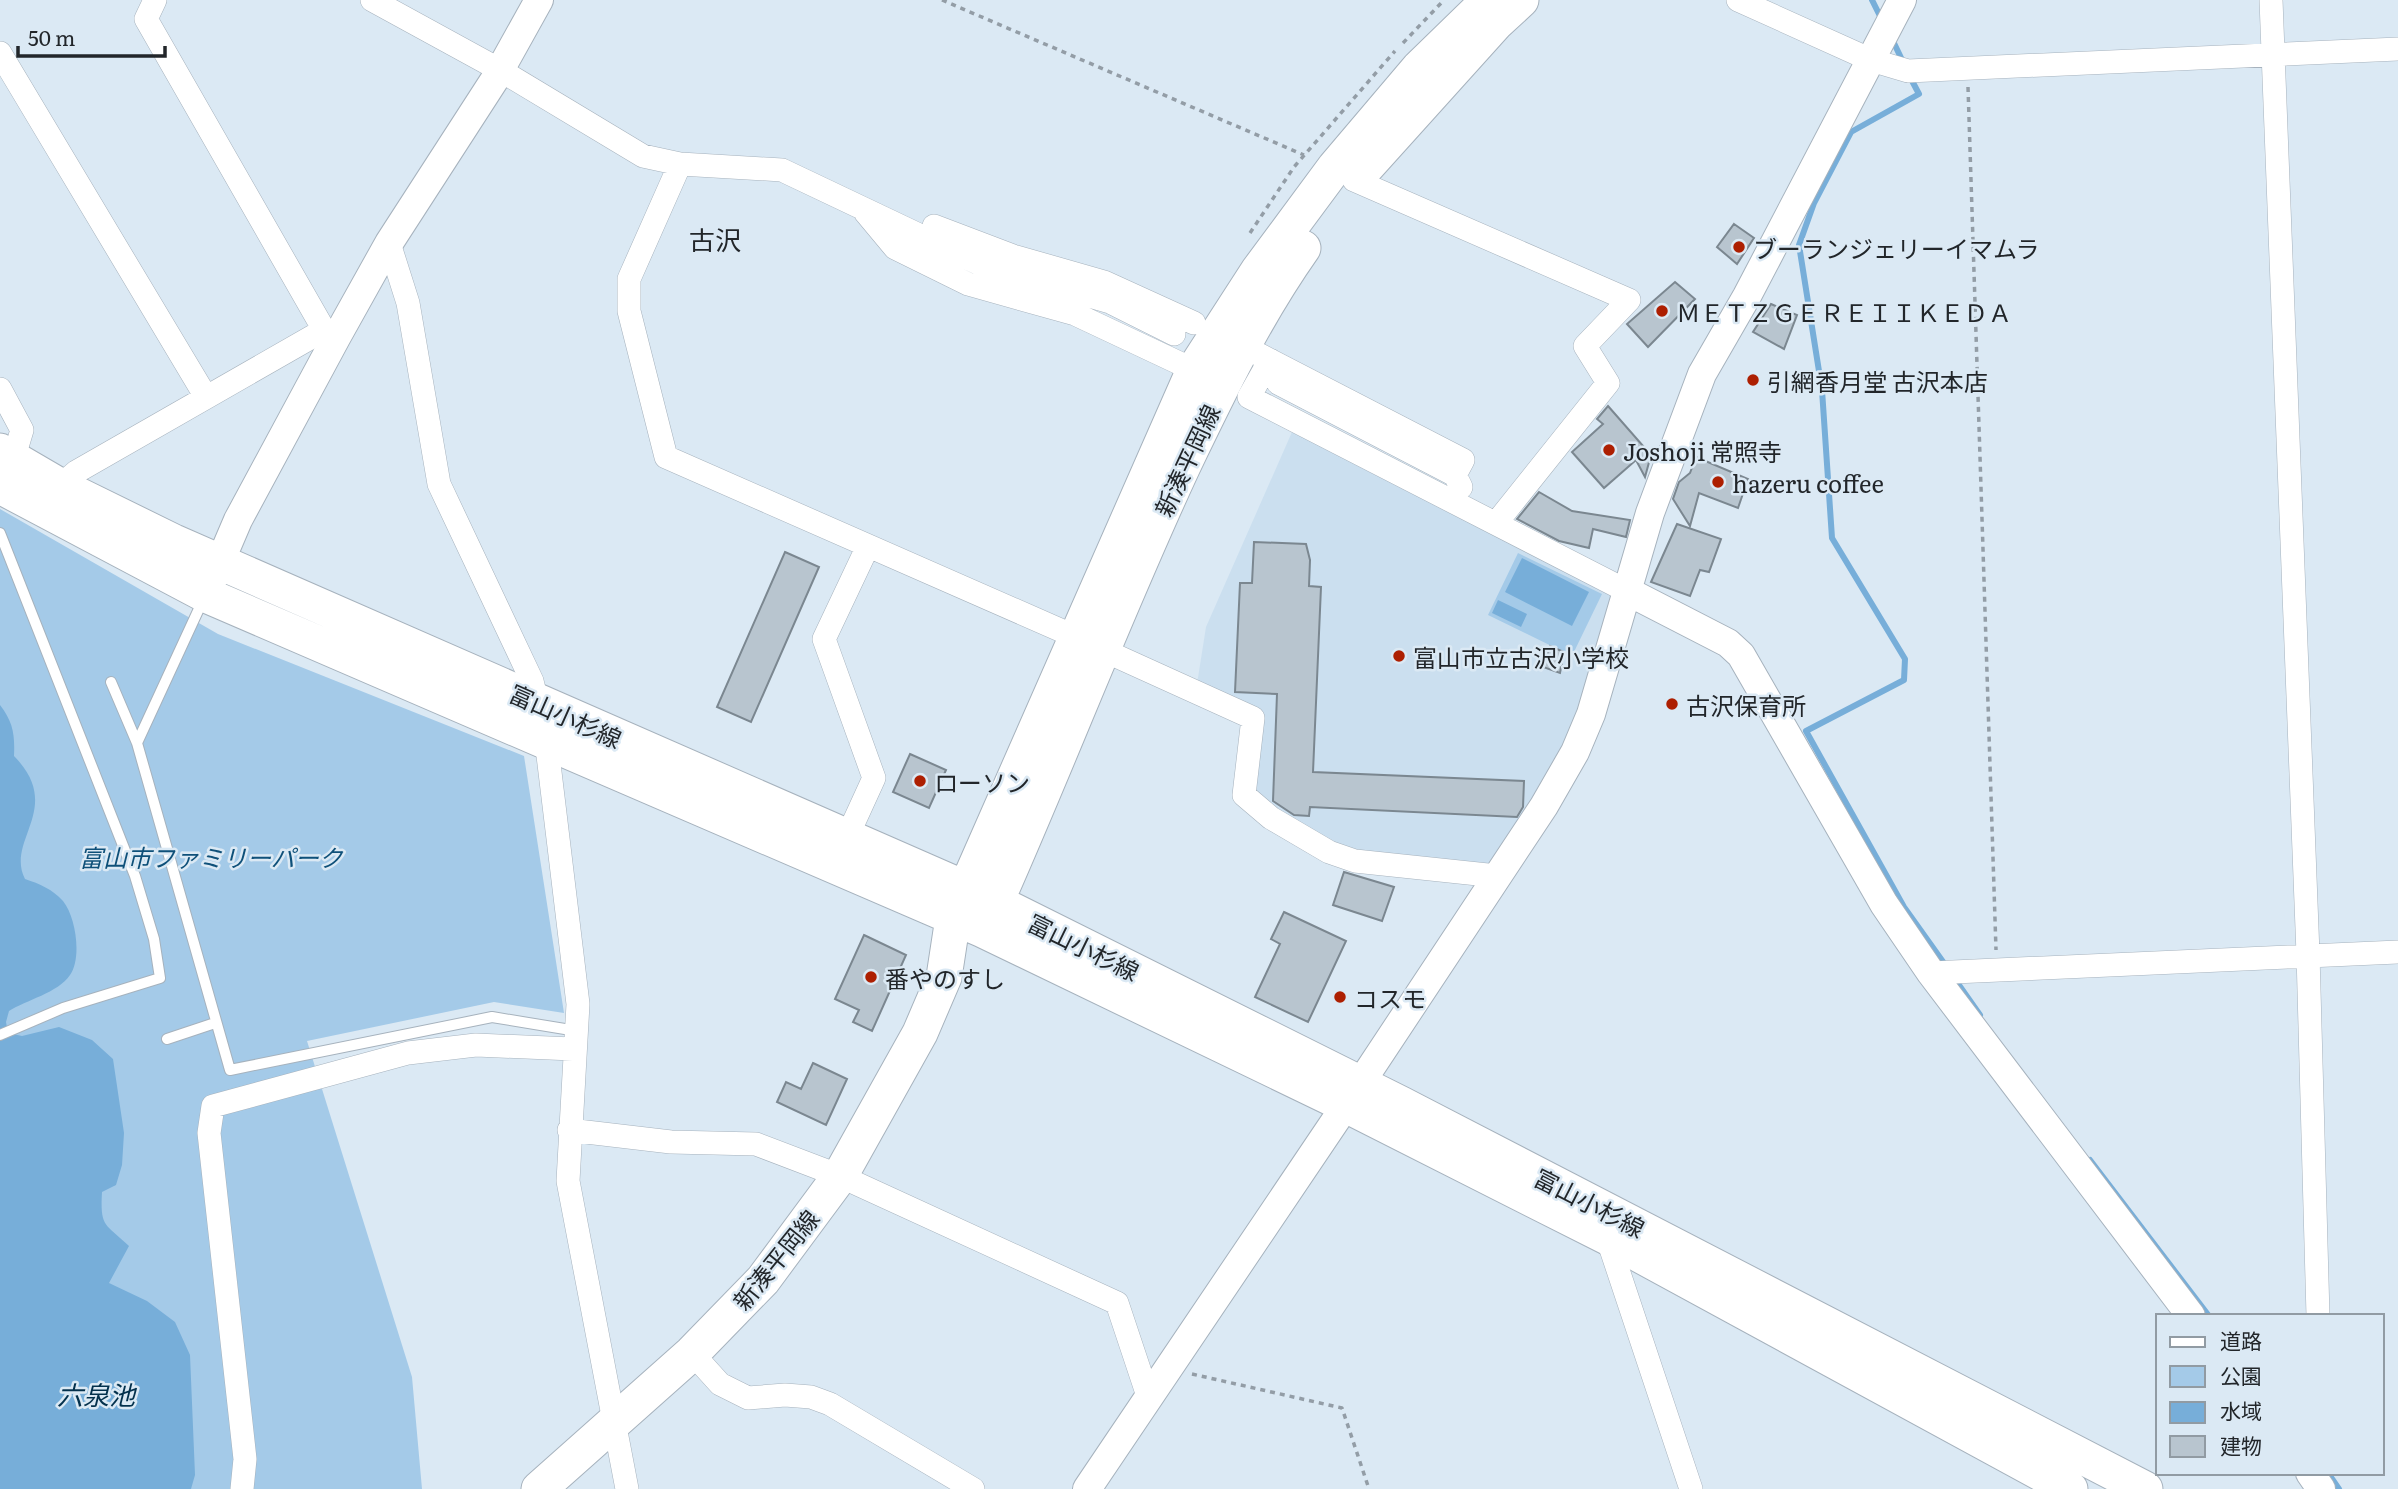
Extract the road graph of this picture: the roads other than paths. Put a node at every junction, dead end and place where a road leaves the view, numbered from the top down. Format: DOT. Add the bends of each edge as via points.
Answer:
graph roads {
  1 [pos="155,0"];
  2 [pos="372,0"];
  3 [pos="539,0"];
  4 [pos="1489,0"];
  5 [pos="1521,0"];
  6 [pos="1738,0"];
  7 [pos="1902,0"];
  8 [pos="2271,0"];
  9 [pos="2398,48"];
  10 [pos="0,53"];
  11 [pos="2273,54"];
  12 [pos="1871,60"];
  13 [pos="500,70"];
  14 [pos="680,164"];
  15 [pos="1354,180"];
  16 [pos="860,206"];
  17 [pos="389,243"];
  18 [pos="1184,328"];
  19 [pos="330,334"];
  20 [pos="1257,353"];
  21 [pos="1194,370"];
  22 [pos="1278,383"];
  23 [pos="0,389"];
  24 [pos="206,397"];
  25 [pos="4,465"];
  26 [pos="1455,475"];
  27 [pos="61,486"];
  28 [pos="1471,509"];
  29 [pos="1497,522"];
  30 [pos="0,533"];
  31 [pos="868,546"];
  32 [pos="221,561"];
  33 [pos="1627,591"];
  34 [pos="206,594"];
  35 [pos="1089,643"];
  36 [pos="111,682"];
  37 [pos="538,703"];
  38 [pos="546,739"];
  39 [pos="136,743"];
  40 [pos="847,837"];
  41 [pos="1497,876"];
  42 [pos="975,910"];
  43 [pos="2398,952"];
  44 [pos="2308,954"];
  45 [pos="1931,973"];
  46 [pos="215,1023"];
  47 [pos="0,1035"];
  48 [pos="167,1039"];
  49 [pos="575,1040"];
  50 [pos="1353,1094"];
  51 [pos="569,1130"];
  52 [pos="840,1177"];
  53 [pos="1607,1237"];
  54 [pos="2189,1314"];
  55 [pos="2318,1314"];
  56 [pos="692,1353"];
  57 [pos="1149,1399"];
  58 [pos="615,1421"];
  59 [pos="2029,1477"];
  60 [pos="242,1489"];
  61 [pos="539,1489"];
  62 [pos="627,1489"];
  63 [pos="974,1489"];
  64 [pos="1087,1489"];
  65 [pos="1691,1489"];
  66 [pos="2070,1489"];
  67 [pos="2145,1489"];
  1 -- 19 [label="street" via="146,19"];
  2 -- 13 [label="street"];
  3 -- 13 [label="street"];
  4 -- 21 [label="main road, 新湊平岡線" via="1419,68 1335,167 1258,271"];
  5 -- 15 [label="main road, 新湊平岡線"];
  6 -- 12 [label="street"];
  7 -- 12 [label="street"];
  8 -- 11 [label="street"];
  9 -- 11 [label="street"];
  10 -- 24 [label="street"];
  11 -- 12 [label="street" via="1908,71"];
  11 -- 44 [label="street"];
  12 -- 33 [label="street" via="1702,373 1671,450"];
  13 -- 14 [label="street" via="643,156"];
  13 -- 17 [label="street"];
  14 -- 16 [label="street" via="782,170"];
  14 -- 31 [label="street" via="629,279 629,311 666,457"];
  15 -- 20 [label="main road, 新湊平岡線" via="1281,279"];
  15 -- 29 [label="street" via="1629,300 1585,346 1608,383"];
  16 -- 18 [label="street" via="980,264"];
  16 -- 21 [label="street" via="895,248 968,284 1075,314"];
  17 -- 19 [label="street"];
  17 -- 37 [label="street" via="408,303 439,484"];
  19 -- 24 [label="street"];
  19 -- 32 [label="street"];
  20 -- 26 [label="street" via="1464,460"];
  20 -- 28 [label="street" via="1249,397"];
  20 -- 35 [label="main road, 新湊平岡線" via="1221,385 1145,547"];
  21 -- 35 [label="main road, 新湊平岡線"];
  22 -- 26 [label="street"];
  23 -- 25 [label="street" via="22,430"];
  24 -- 27 [label="street" via="76,472"];
  25 -- 27 [label="main road, 富山小杉線"];
  25 -- 34 [label="main road, 富山小杉線"];
  26 -- 28 [label="street"];
  27 -- 32 [label="main road, 富山小杉線"];
  28 -- 29 [label="street"];
  29 -- 33 [label="street"];
  30 -- 47 [label="lane" via="135,876 160,978"];
  31 -- 35 [label="street"];
  31 -- 40 [label="street" via="824,639 874,778"];
  32 -- 34 [label="street"];
  32 -- 37 [label="main road, 富山小杉線"];
  33 -- 41 [label="street" via="1591,714 1575,752"];
  33 -- 45 [label="street" via="1728,643 1741,656 1884,904"];
  34 -- 38 [label="main road, 富山小杉線"];
  34 -- 39 [label="lane"];
  35 -- 41 [label="street" via="1253,718 1244,795 1271,818 1329,852 1355,861"];
  35 -- 42 [label="main road, 新湊平岡線"];
  36 -- 39 [label="lane"];
  37 -- 38 [label="street"];
  37 -- 40 [label="main road, 富山小杉線"];
  38 -- 42 [label="main road, 富山小杉線"];
  38 -- 49 [label="street" via="578,1004"];
  39 -- 46 [label="lane"];
  40 -- 42 [label="main road, 富山小杉線"];
  41 -- 50 [label="street"];
  42 -- 50 [label="main road, 富山小杉線"];
  42 -- 52 [label="main road, 新湊平岡線" via="920,1032"];
  43 -- 44 [label="street"];
  44 -- 45 [label="street"];
  44 -- 55 [label="street"];
  45 -- 54 [label="street"];
  46 -- 48 [label="lane"];
  46 -- 49 [label="lane" via="230,1070 492,1017"];
  49 -- 51 [label="street"];
  49 -- 60 [label="street" via="408,1053 214,1106 209,1133 245,1459"];
  50 -- 53 [label="main road, 富山小杉線"];
  50 -- 57 [label="street"];
  50 -- 67 [label="main road, 富山小杉線"];
  51 -- 52 [label="street" via="671,1142 756,1144"];
  51 -- 58 [label="street" via="568,1181"];
  52 -- 56 [label="main road, 新湊平岡線" via="763,1280"];
  52 -- 57 [label="street" via="1117,1303"];
  53 -- 59 [label="main road, 富山小杉線"];
  53 -- 65 [label="street"];
  56 -- 58 [label="main road, 新湊平岡線"];
  56 -- 63 [label="street" via="720,1384 748,1398 785,1395 830,1404"];
  57 -- 64 [label="street"];
  58 -- 61 [label="main road, 新湊平岡線"];
  58 -- 62 [label="street"];
  59 -- 66 [label="main road, 富山小杉線"];
}
